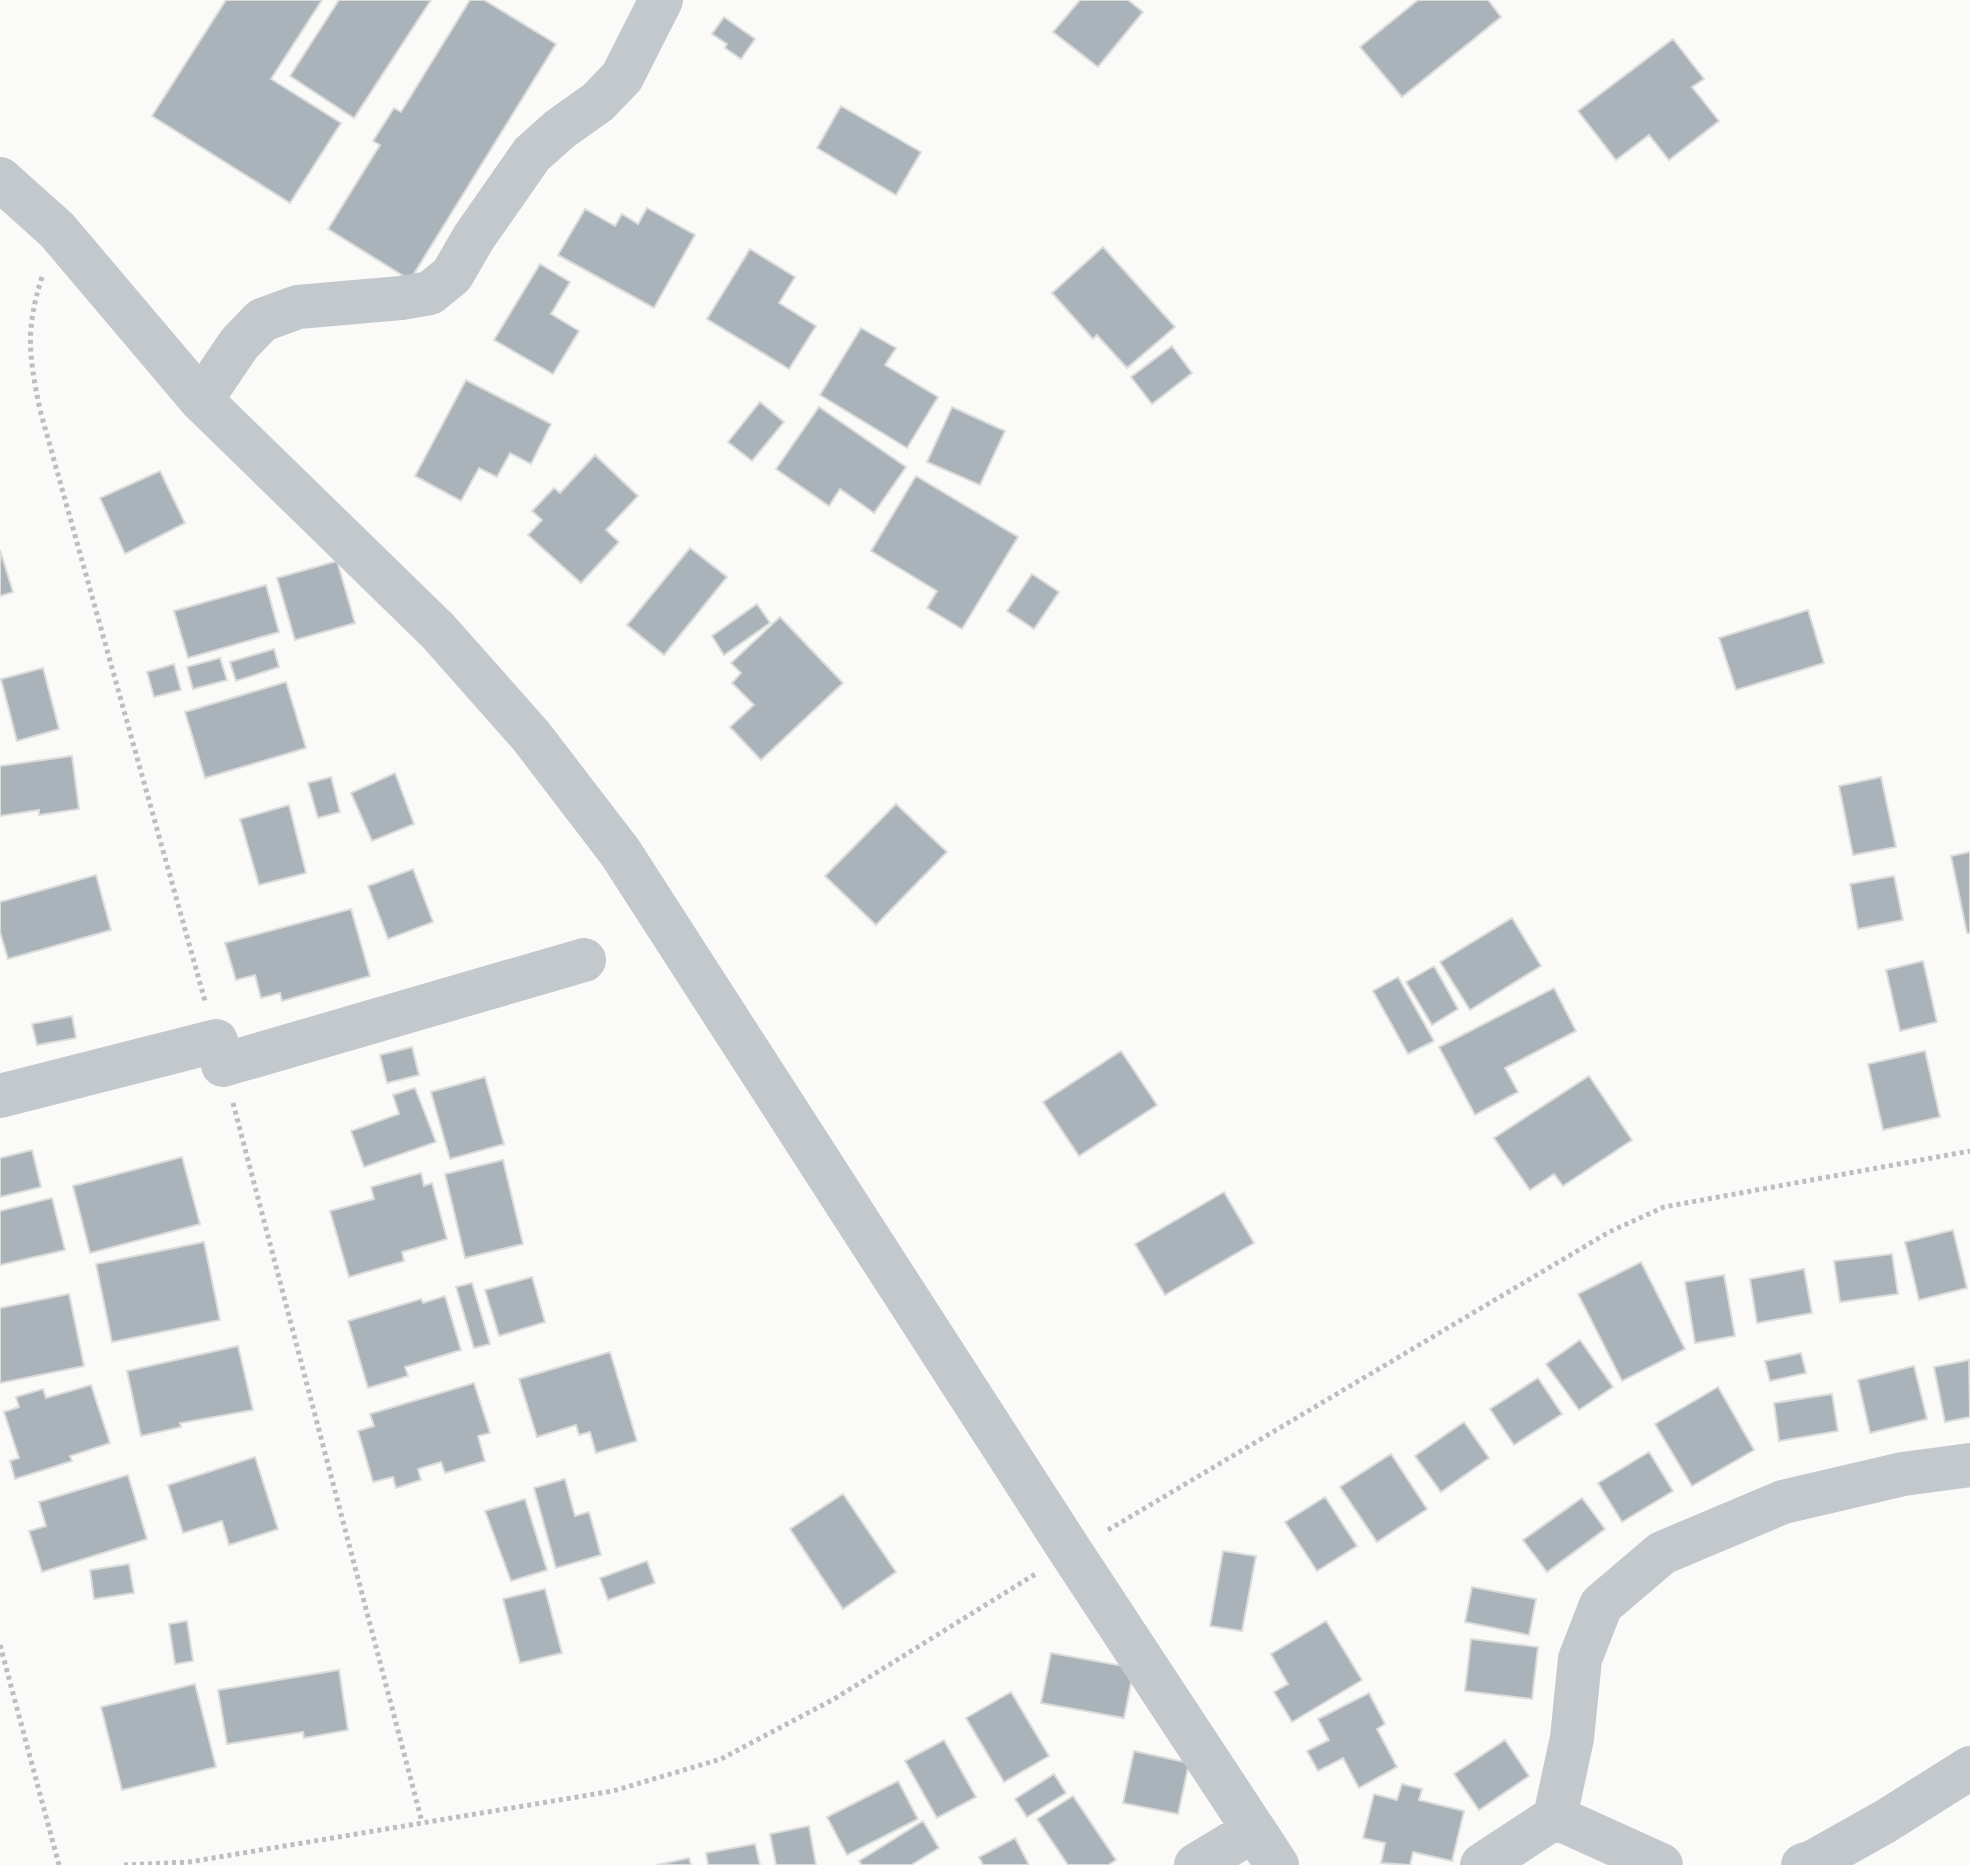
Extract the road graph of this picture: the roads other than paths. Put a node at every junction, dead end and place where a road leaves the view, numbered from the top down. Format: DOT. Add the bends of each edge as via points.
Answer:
graph roads {
  1 [pos="661,0"];
  2 [pos="0,179"];
  3 [pos="201,400"];
  4 [pos="584,960"];
  5 [pos="0,1096"];
  6 [pos="1970,1465"];
  7 [pos="1970,1768"];
  8 [pos="1555,1817"];
  9 [pos="1266,1848"];
  10 [pos="1196,1865"];
  11 [pos="1482,1865"];
  12 [pos="1661,1865"];
  13 [pos="1803,1865"];
  1 -- 3 [label="street" via="622,77 532,154 452,275 430,293 298,307 262,320"];
  2 -- 3 [label="street" via="57,230"];
  3 -- 9 [label="street" via="438,631 531,736 620,852"];
  4 -- 5 [label="street" via="220,1053"];
  6 -- 8 [label="street" via="1903,1474 1783,1502 1662,1553 1601,1605 1580,1659 1572,1738"];
  7 -- 13 [label="street"];
  8 -- 11 [label="street"];
  8 -- 12 [label="street"];
  9 -- 10 [label="street"];
}
